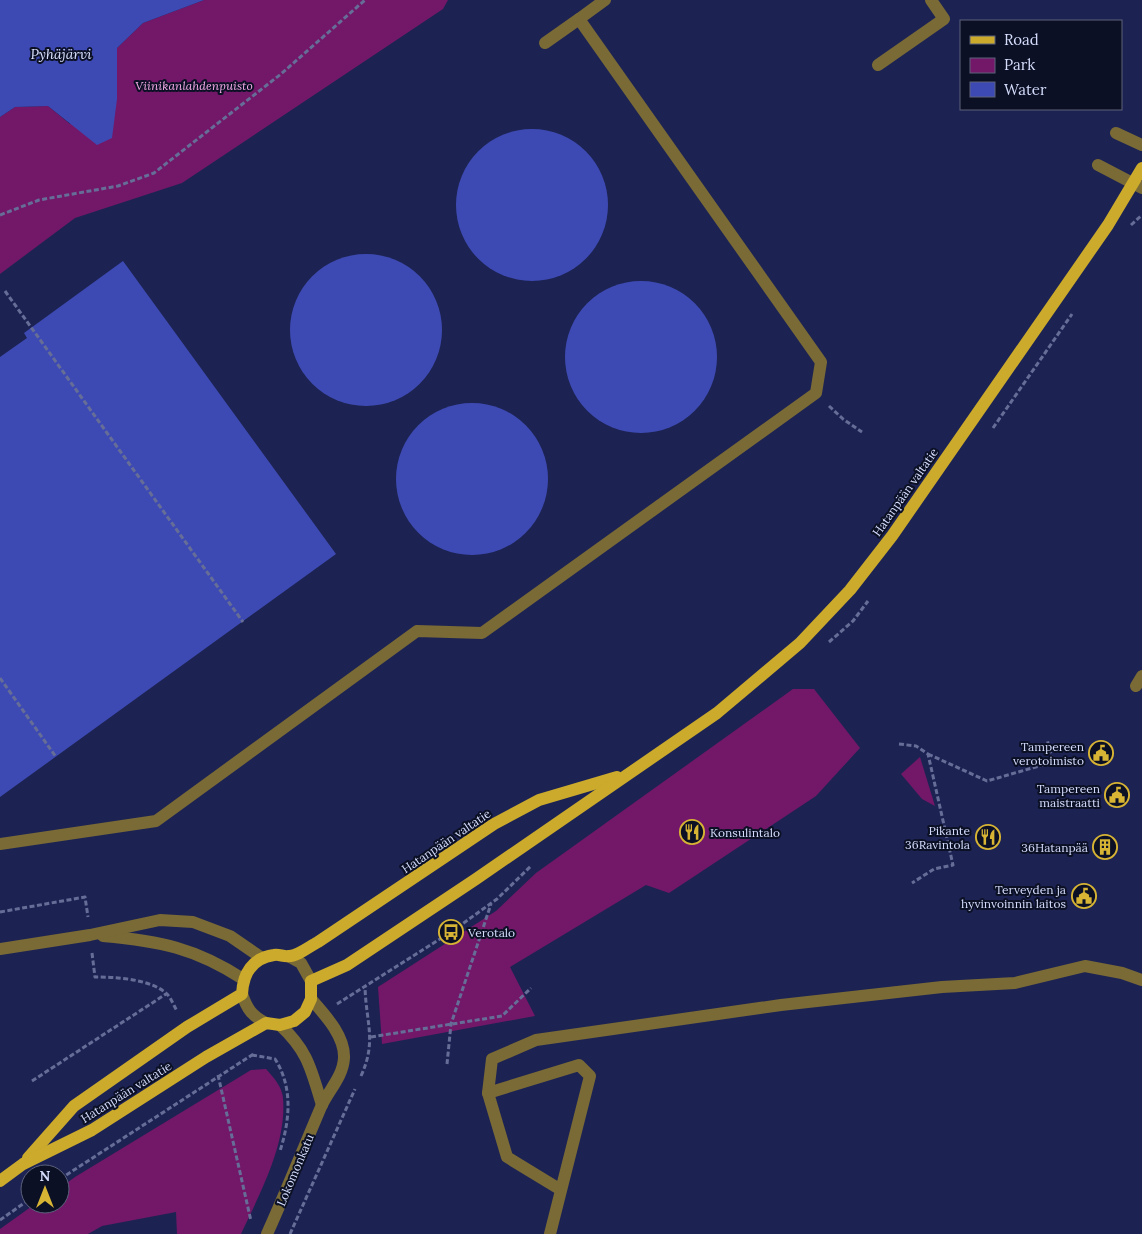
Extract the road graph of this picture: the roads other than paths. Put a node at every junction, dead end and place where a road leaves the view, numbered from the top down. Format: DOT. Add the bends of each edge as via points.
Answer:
graph roads {
  1 [pos="605,0"];
  2 [pos="930,0"];
  3 [pos="579,19"];
  4 [pos="545,43"];
  5 [pos="878,65"];
  6 [pos="1116,133"];
  7 [pos="1142,145"];
  8 [pos="1098,165"];
  9 [pos="1142,168"];
  10 [pos="1138,185"];
  11 [pos="628,773"];
  12 [pos="0,844"];
  13 [pos="90,935"];
  14 [pos="0,948"];
  15 [pos="290,957"];
  16 [pos="262,958"];
  17 [pos="243,979"];
  18 [pos="1142,980"];
  19 [pos="311,981"];
  20 [pos="242,994"];
  21 [pos="311,999"];
  22 [pos="266,1023"];
  23 [pos="280,1025"];
  24 [pos="488,1093"];
  25 [pos="322,1105"];
  26 [pos="23,1164"];
  27 [pos="20,1166"];
  28 [pos="0,1181"];
  29 [pos="561,1190"];
  30 [pos="267,1234"];
  31 [pos="550,1234"];
  1 -- 3 [label="street"];
  2 -- 5 [label="street" via="944,19"];
  3 -- 4 [label="street"];
  3 -- 12 [label="street" via="822,362 816,393 482,633 417,631 156,821"];
  6 -- 7 [label="street"];
  8 -- 10 [label="street"];
  9 -- 10 [label="main road, Hatanpään valtatie"];
  10 -- 11 [label="main road, Hatanpään valtatie" via="892,536 850,590 780,661 717,713"];
  11 -- 15 [label="main road, Hatanpään valtatie" via="539,800 501,820 318,942"];
  11 -- 19 [label="main road, Hatanpään valtatie" via="347,965"];
  13 -- 14 [label="street"];
  13 -- 16 [label="street" via="160,920 193,922 230,936"];
  13 -- 17 [label="street" via="137,939 190,950"];
  15 -- 16 [label="main road, Hatanpään valtatie" via="276,954"];
  15 -- 19 [label="street" via="301,963"];
  16 -- 17 [label="main road" via="250,967"];
  17 -- 20 [label="main road"];
  18 -- 24 [label="street" via="1084,966 1015,983 942,987 810,1002 536,1040 492,1059"];
  19 -- 21 [label="main road"];
  20 -- 22 [label="street" via="254,1017"];
  20 -- 26 [label="main road, Hatanpään valtatie" via="187,1027 74,1106"];
  21 -- 23 [label="main road" via="304,1012"];
  21 -- 25 [label="street, Lokomonkatu" via="332,1024 344,1058 338,1077"];
  22 -- 23 [label="main road"];
  22 -- 26 [label="main road, Hatanpään valtatie" via="92,1130"];
  23 -- 25 [label="street" via="302,1048 309,1061"];
  24 -- 29 [label="street" via="507,1156"];
  24 -- 29 [label="street" via="579,1065 590,1076"];
  25 -- 30 [label="street, Lokomonkatu"];
  27 -- 28 [label="main road, Hatanpään valtatie"];
  29 -- 31 [label="street"];
}
